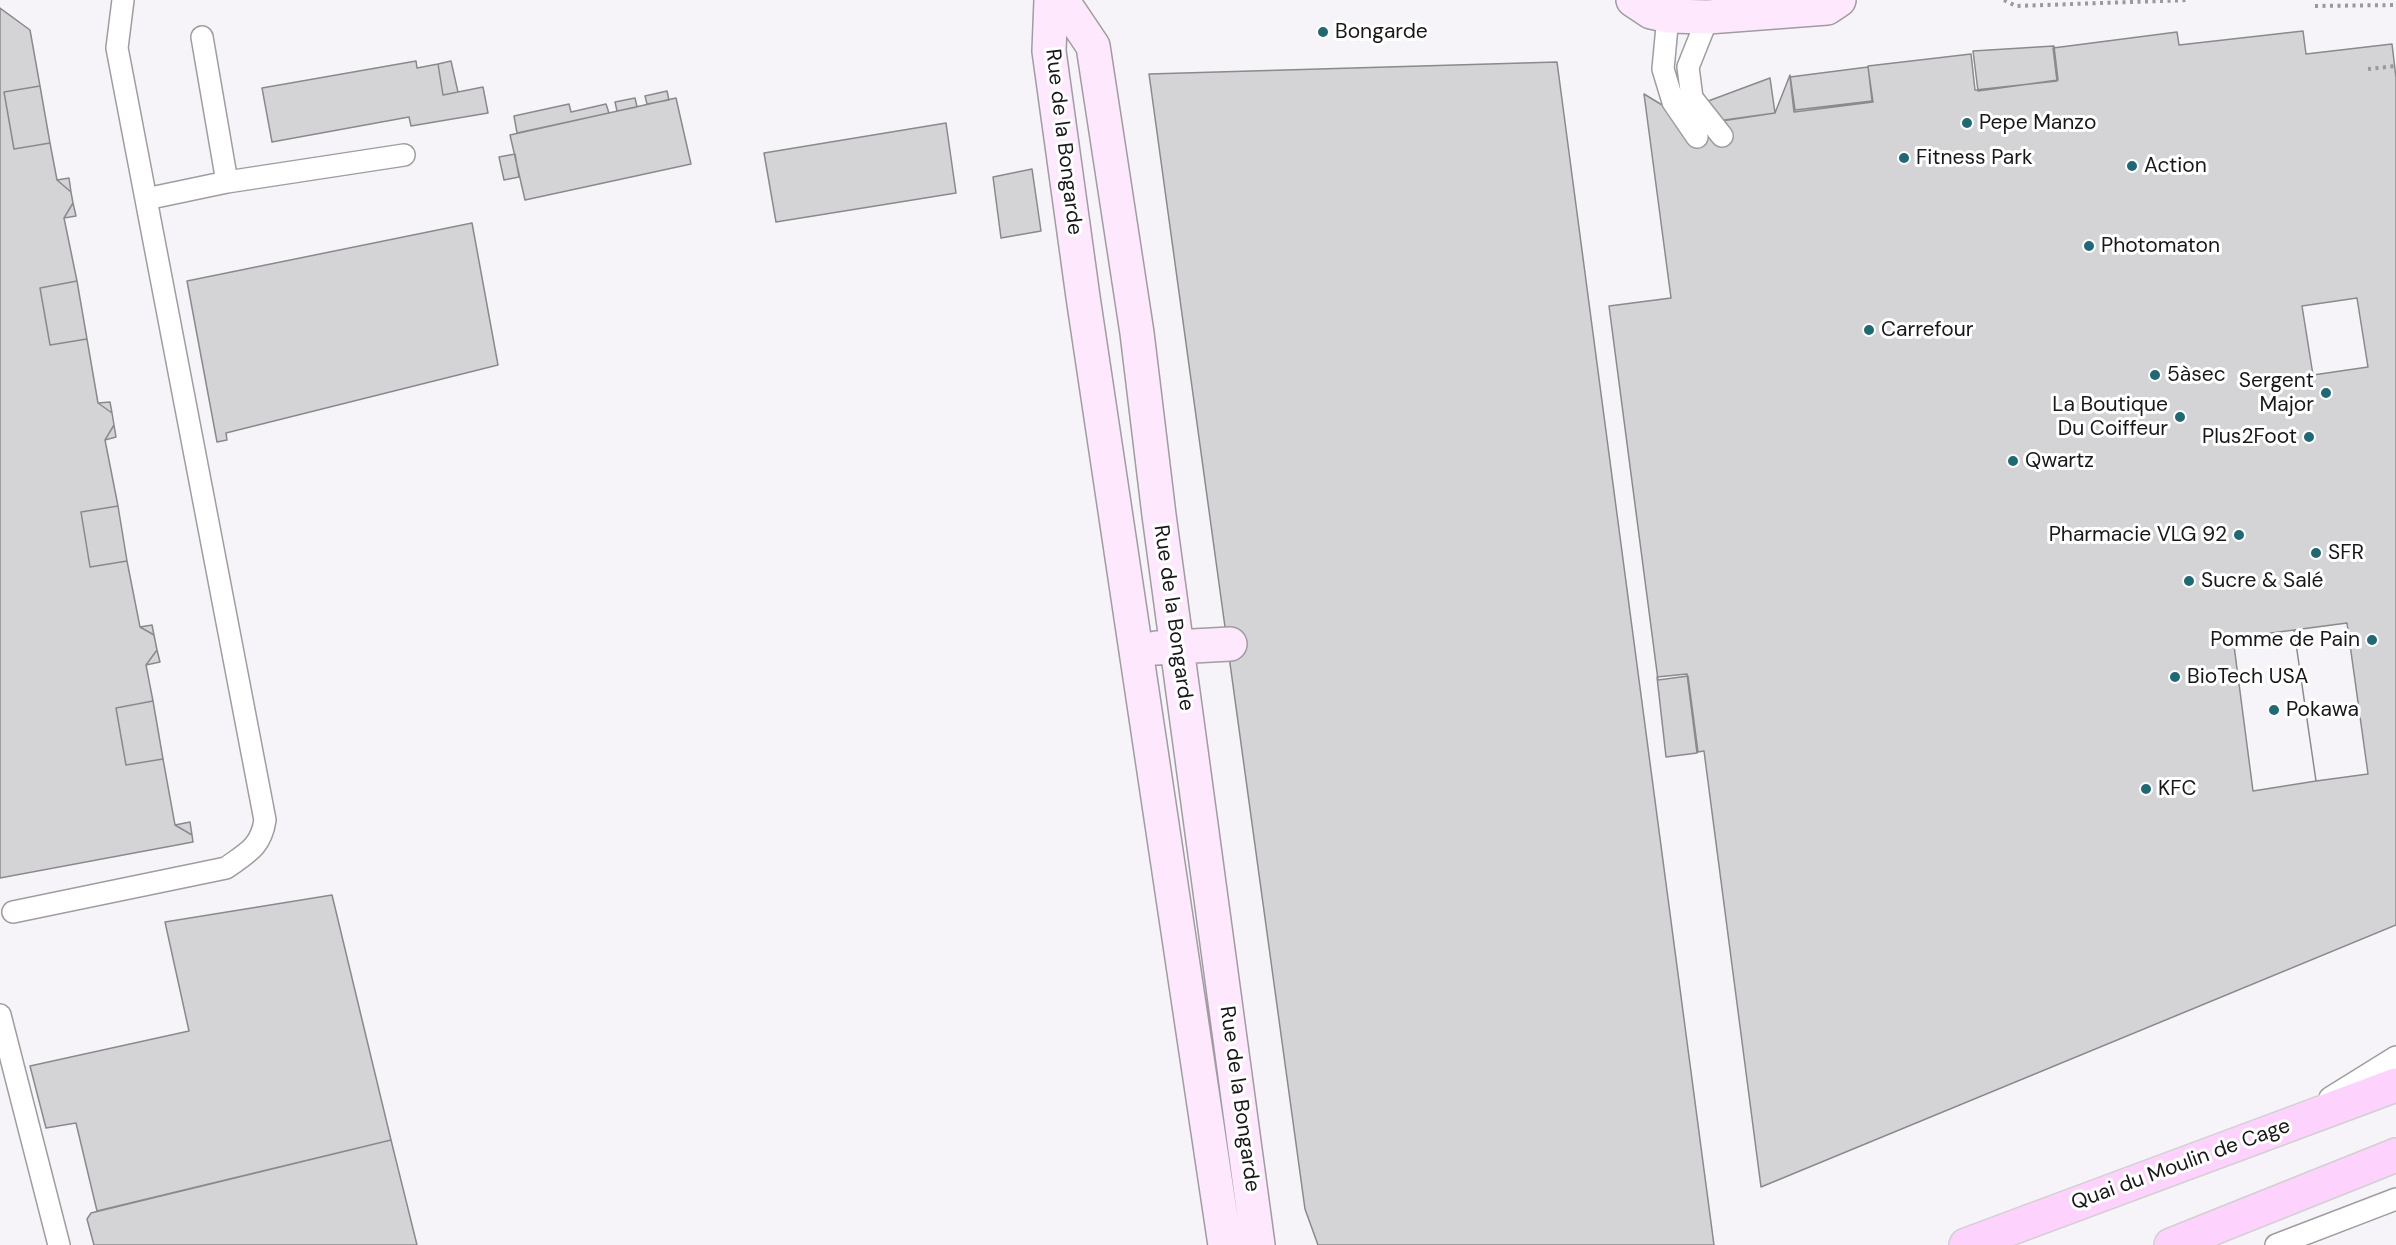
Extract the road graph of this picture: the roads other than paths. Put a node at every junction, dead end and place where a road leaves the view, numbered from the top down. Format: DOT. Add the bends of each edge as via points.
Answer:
graph roads {
  1 [pos="123,0"];
  2 [pos="1051,0"];
  3 [pos="1062,0"];
  4 [pos="1633,0"];
  5 [pos="1839,0"];
  6 [pos="1668,16"];
  7 [pos="1708,17"];
  8 [pos="202,38"];
  9 [pos="1722,136"];
  10 [pos="1697,137"];
  11 [pos="404,155"];
  12 [pos="227,183"];
  13 [pos="146,199"];
  14 [pos="1230,644"];
  15 [pos="1136,648"];
  16 [pos="1178,648"];
  17 [pos="13,912"];
  18 [pos="0,1015"];
  19 [pos="2396,1057"];
  20 [pos="2396,1085"];
  21 [pos="2287,1126"];
  22 [pos="2396,1155"];
  23 [pos="2396,1199"];
  24 [pos="59,1245"];
  25 [pos="1225,1245"];
  26 [pos="1258,1245"];
  27 [pos="1966,1245"];
  28 [pos="2171,1245"];
  29 [pos="2276,1245"];
  1 -- 13 [label="lane" via="117,48"];
  2 -- 15 [label="street, Rue de la Bongarde" via="1048,51"];
  3 -- 16 [label="street, Rue de la Bongarde" via="1093,46 1137,333"];
  4 -- 6 [label="street" via="1651,12"];
  5 -- 7 [label="street" via="1827,8"];
  6 -- 7 [label="street"];
  6 -- 10 [label="lane" via="1663,69 1673,102"];
  7 -- 9 [label="lane" via="1688,67 1692,98"];
  8 -- 12 [label="lane"];
  11 -- 12 [label="lane"];
  12 -- 13 [label="lane"];
  13 -- 17 [label="lane" via="265,820 262,837 249,853 226,868"];
  14 -- 16 [label="street"];
  15 -- 16 [label="street"];
  15 -- 25 [label="street, Rue de la Bongarde"];
  16 -- 26 [label="street, Rue de la Bongarde"];
  18 -- 24 [label="lane"];
  19 -- 21 [label="lane"];
  20 -- 21 [label="main road, Quai du Moulin de Cage"];
  21 -- 27 [label="main road, Quai du Moulin de Cage"];
  22 -- 28 [label="main road"];
  23 -- 29 [label="lane"];
}
